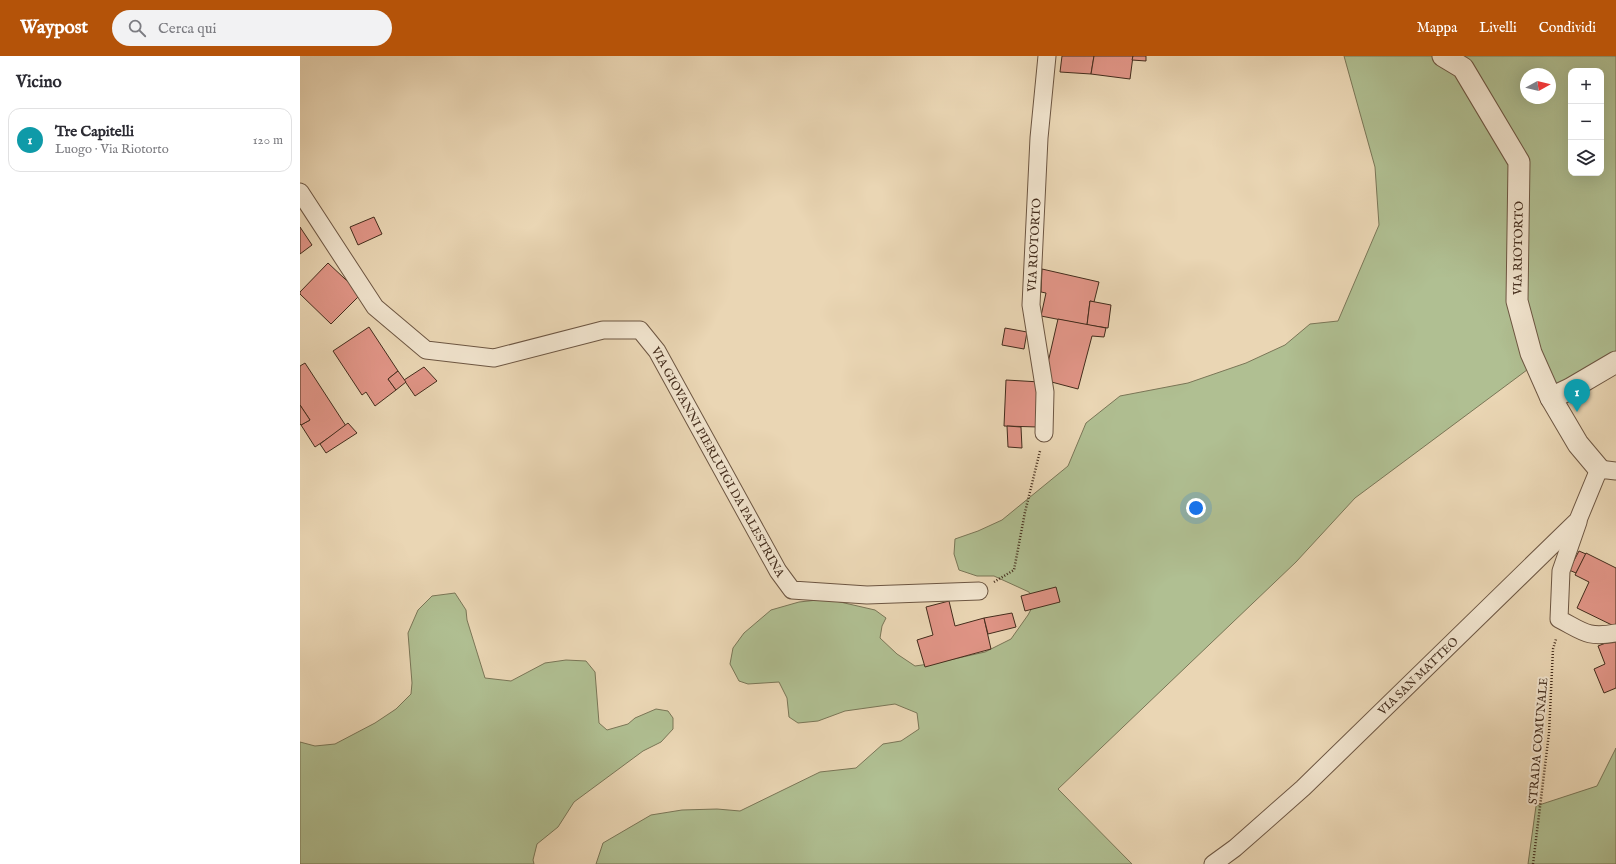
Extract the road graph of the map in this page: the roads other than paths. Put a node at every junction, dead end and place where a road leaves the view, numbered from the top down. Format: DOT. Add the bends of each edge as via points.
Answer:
graph roads {
  1 [pos="1047,56"];
  2 [pos="1443,56"];
  3 [pos="300,192"];
  4 [pos="1616,362"];
  5 [pos="1551,398"];
  6 [pos="1044,433"];
  7 [pos="1608,470"];
  8 [pos="1578,520"];
  9 [pos="979,591"];
  10 [pos="1616,633"];
  11 [pos="1213,864"];
  1 -- 6 [label="street, VIA RIOTORTO" via="1039,138 1031,305 1045,392"];
  2 -- 5 [label="street, VIA RIOTORTO" via="1463,68 1519,162 1517,301 1531,353"];
  3 -- 9 [label="street, VIA GIOVANNI PIERLUIGI DA PALESTRINA" via="375,307 426,350 494,358 603,330 640,330 657,351 778,571 792,590 868,595"];
  4 -- 5 [label="street"];
  5 -- 7 [label="street, VIA RIOTORTO" via="1578,444"];
  7 -- 8 [label="street, VIA SAN MATTEO"];
  8 -- 10 [label="street" via="1561,571 1560,619 1589,635"];
  8 -- 11 [label="street, VIA SAN MATTEO" via="1303,788 1236,848"];
}
